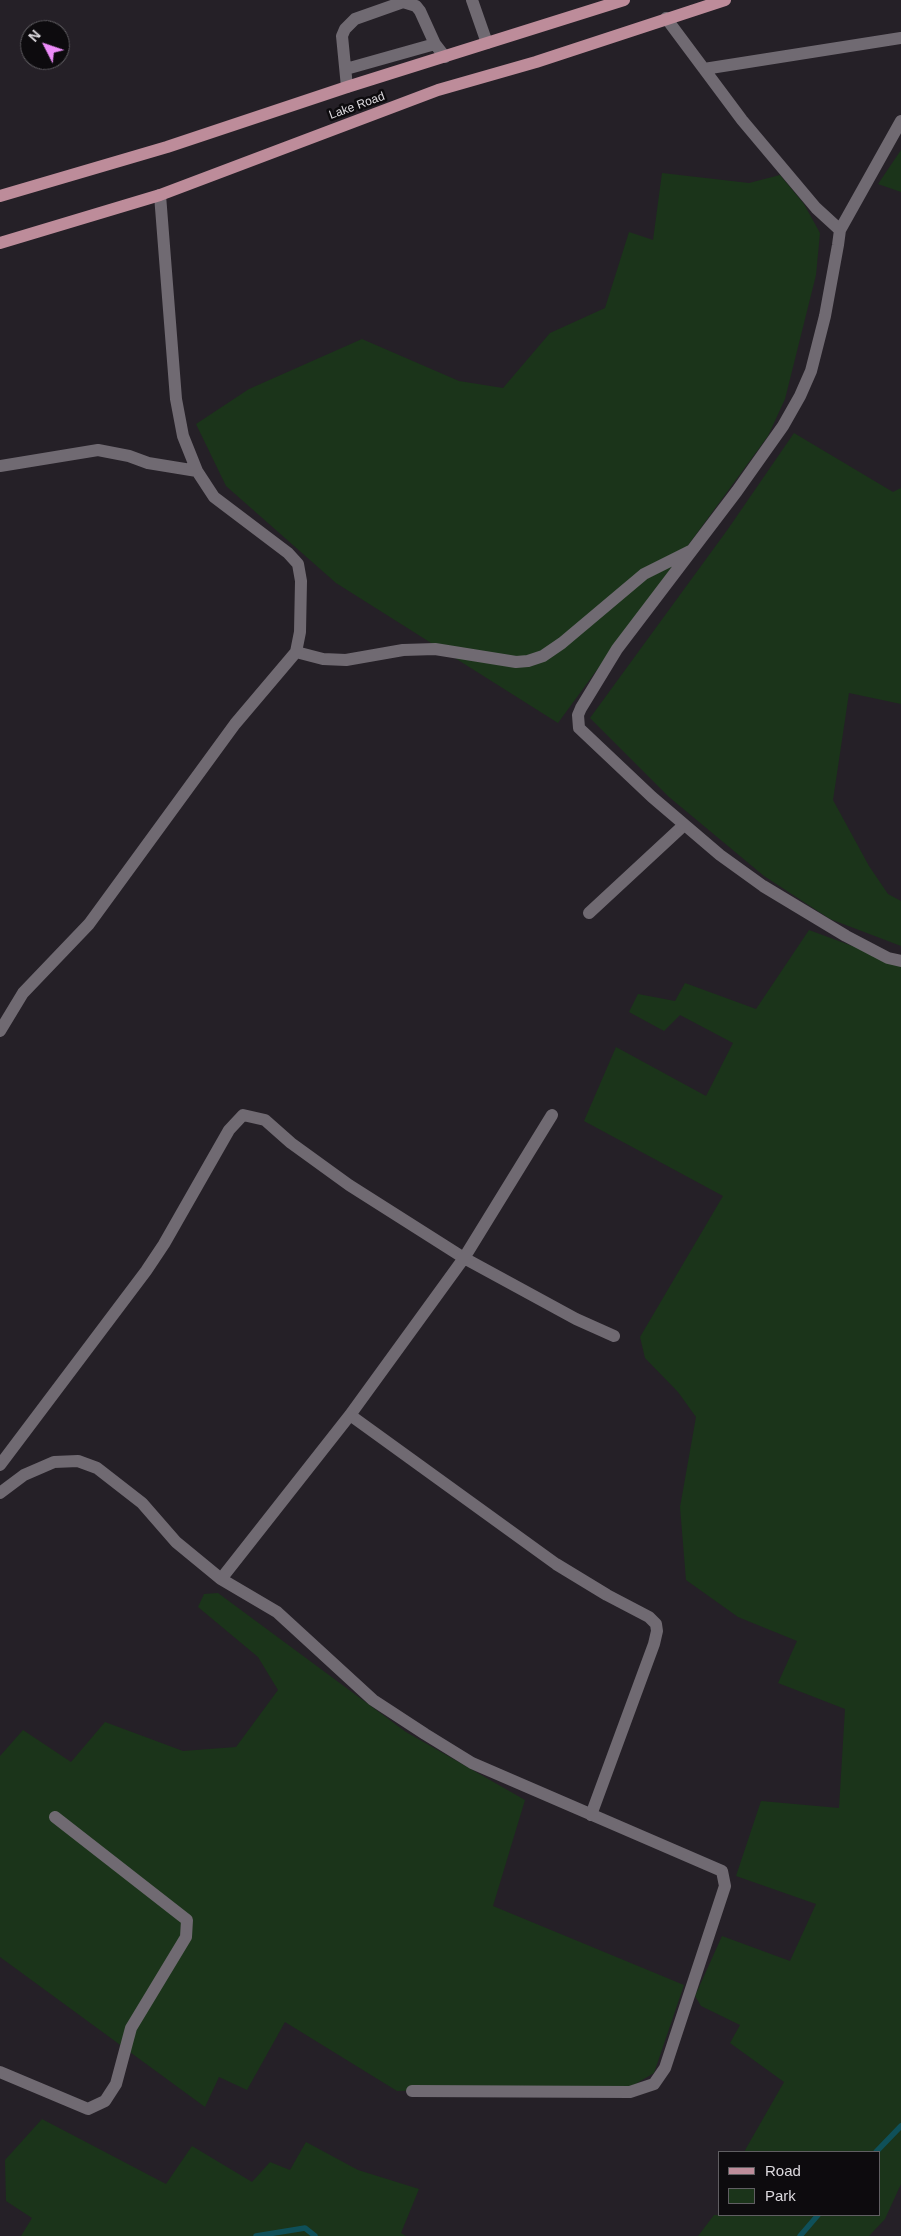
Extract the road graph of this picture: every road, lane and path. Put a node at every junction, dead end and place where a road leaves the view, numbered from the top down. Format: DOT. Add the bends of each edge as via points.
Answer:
graph roads {
  1 [pos="472,0"];
  2 [pos="624,0"];
  3 [pos="725,0"];
  4 [pos="666,18"];
  5 [pos="901,38"];
  6 [pos="435,44"];
  7 [pos="487,44"];
  8 [pos="445,57"];
  9 [pos="346,69"];
  10 [pos="704,69"];
  11 [pos="347,87"];
  12 [pos="901,121"];
  13 [pos="160,195"];
  14 [pos="0,196"];
  15 [pos="840,230"];
  16 [pos="0,243"];
  17 [pos="0,466"];
  18 [pos="197,471"];
  19 [pos="690,551"];
  20 [pos="296,652"];
  21 [pos="684,825"];
  22 [pos="589,913"];
  23 [pos="901,961"];
  24 [pos="0,1032"];
  25 [pos="552,1115"];
  26 [pos="464,1258"];
  27 [pos="614,1336"];
  28 [pos="350,1415"];
  29 [pos="0,1465"];
  30 [pos="0,1492"];
  31 [pos="221,1579"];
  32 [pos="591,1815"];
  33 [pos="55,1817"];
  34 [pos="0,2072"];
  35 [pos="412,2091"];
  1 -- 7 [label="street"];
  2 -- 7 [label="main road, Lake Road"];
  3 -- 4 [label="main road, Lake Road"];
  4 -- 10 [label="street"];
  4 -- 13 [label="main road, Lake Road" via="536,62 438,90"];
  5 -- 10 [label="street"];
  6 -- 8 [label="street"];
  6 -- 9 [label="street"];
  6 -- 9 [label="street" via="416,6 404,2 351,22 342,36"];
  7 -- 8 [label="main road, Lake Road"];
  8 -- 11 [label="main road, Lake Road"];
  9 -- 11 [label="street"];
  10 -- 15 [label="street" via="816,208"];
  11 -- 14 [label="main road, Lake Road" via="167,147"];
  12 -- 15 [label="street"];
  13 -- 16 [label="main road, Lake Road"];
  13 -- 18 [label="street" via="176,398 183,436"];
  15 -- 19 [label="street" via="825,316 811,371 800,396 783,426"];
  17 -- 18 [label="street" via="98,450"];
  18 -- 20 [label="street" via="214,497 298,564 301,595"];
  19 -- 20 [label="street" via="644,574 562,643 528,662 435,649 403,650 346,660 323,659"];
  19 -- 21 [label="street" via="617,649 581,708 577,721 583,734"];
  20 -- 24 [label="street" via="236,724 100,910 23,993"];
  21 -- 22 [label="street"];
  21 -- 23 [label="street" via="720,856 763,886 846,936 888,958"];
  25 -- 26 [label="street"];
  26 -- 27 [label="street"];
  26 -- 28 [label="street"];
  26 -- 29 [label="street" via="349,1185 265,1120 243,1115 229,1130 146,1271"];
  28 -- 31 [label="street"];
  28 -- 32 [label="street" via="556,1564 656,1624 654,1644"];
  30 -- 31 [label="street" via="24,1475 54,1462 85,1463 97,1468 142,1504 176,1542"];
  31 -- 32 [label="street" via="276,1612 373,1700 425,1734 472,1763"];
  32 -- 35 [label="street" via="722,1871 725,1886 665,2068 654,2084 630,2092"];
  33 -- 34 [label="street" via="186,1920 186,1937 131,2028 116,2084 106,2101 88,2109"];
}
